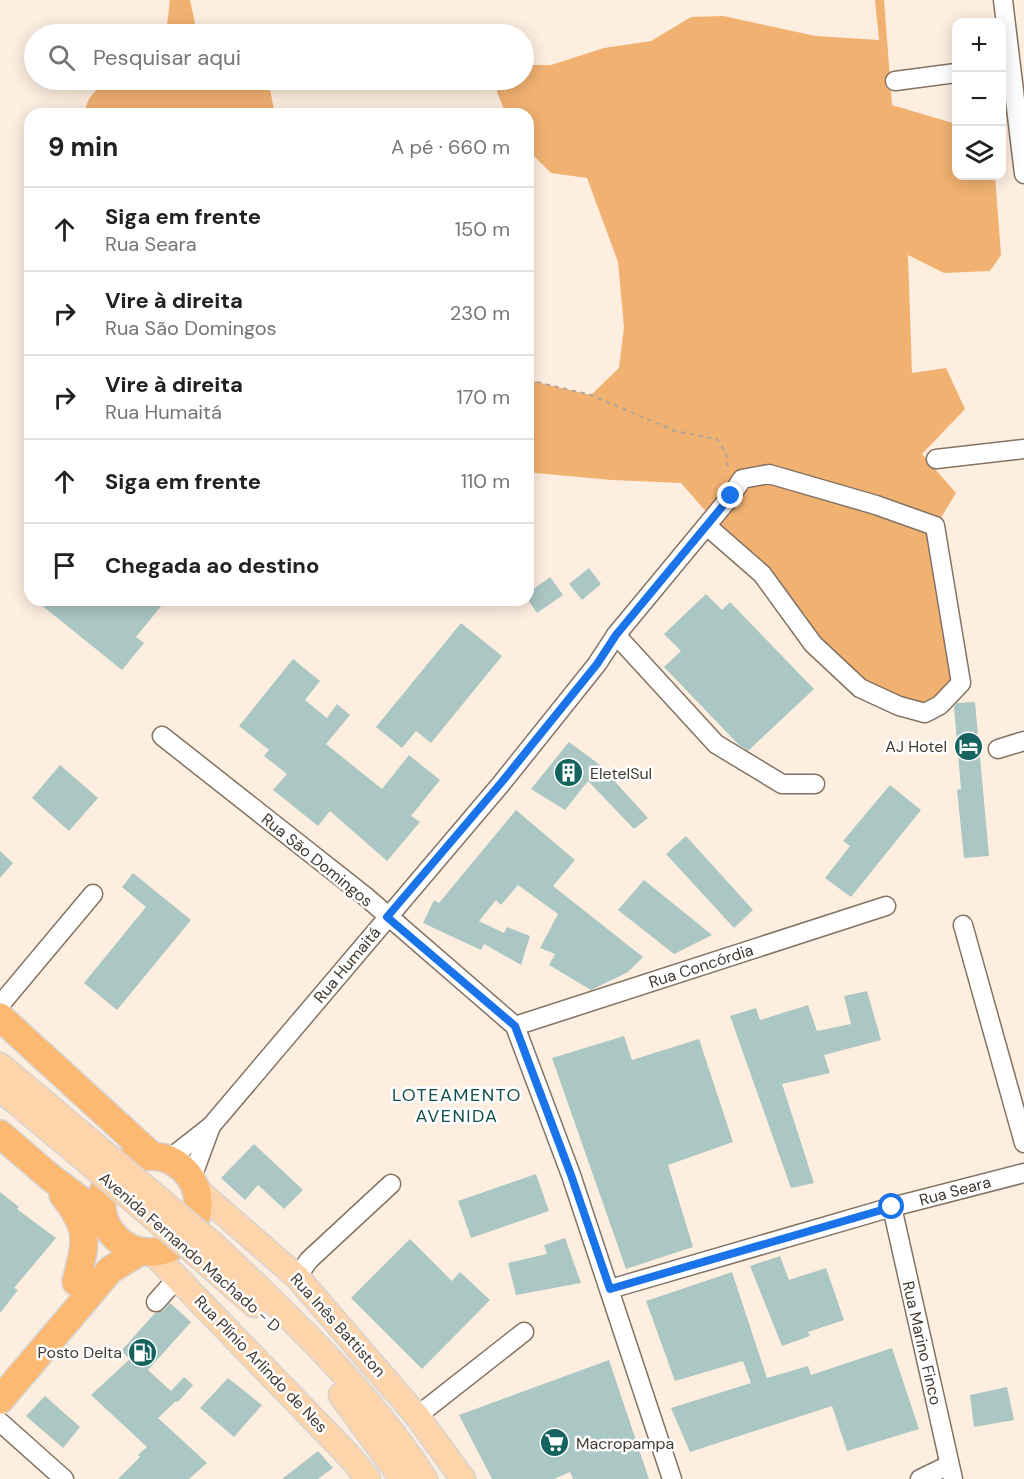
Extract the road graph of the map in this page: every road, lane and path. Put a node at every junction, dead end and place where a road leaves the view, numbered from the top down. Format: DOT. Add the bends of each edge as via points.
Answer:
graph roads {
  1 [pos="1003,0"];
  2 [pos="1012,65"];
  3 [pos="952,74"];
  4 [pos="895,81"];
  5 [pos="1024,174"];
  6 [pos="534,381"];
  7 [pos="1024,449"];
  8 [pos="936,459"];
  9 [pos="731,496"];
  10 [pos="706,526"];
  11 [pos="616,635"];
  12 [pos="162,736"];
  13 [pos="1024,741"];
  14 [pos="998,749"];
  15 [pos="815,784"];
  16 [pos="93,894"];
  17 [pos="886,906"];
  18 [pos="387,917"];
  19 [pos="963,925"];
  20 [pos="0,1005"];
  21 [pos="0,1017"];
  22 [pos="515,1026"];
  23 [pos="0,1065"];
  24 [pos="0,1089"];
  25 [pos="211,1126"];
  26 [pos="0,1134"];
  27 [pos="1024,1143"];
  28 [pos="160,1157"];
  29 [pos="96,1158"];
  30 [pos="1024,1173"];
  31 [pos="50,1177"];
  32 [pos="193,1184"];
  33 [pos="391,1184"];
  34 [pos="892,1207"];
  35 [pos="106,1222"];
  36 [pos="146,1251"];
  37 [pos="208,1252"];
  38 [pos="178,1277"];
  39 [pos="297,1277"];
  40 [pos="76,1282"];
  41 [pos="610,1289"];
  42 [pos="156,1302"];
  43 [pos="524,1332"];
  44 [pos="0,1374"];
  45 [pos="0,1400"];
  46 [pos="417,1416"];
  47 [pos="0,1422"];
  48 [pos="951,1472"];
  49 [pos="64,1479"];
  50 [pos="368,1479"];
  51 [pos="402,1479"];
  52 [pos="425,1479"];
  53 [pos="463,1479"];
  54 [pos="672,1479"];
  55 [pos="920,1479"];
  1 -- 2 [label="street"];
  2 -- 5 [label="street"];
  3 -- 4 [label="street"];
  6 -- 9 [label="path" via="591,395 675,431 717,438 726,453"];
  7 -- 8 [label="street"];
  9 -- 10 [label="street, Rua Humaitá"];
  9 -- 10 [label="street, Rua Humaitá" via="742,479 769,474 936,526 961,683 940,705 925,713 860,688 813,644 762,574"];
  10 -- 11 [label="street, Rua Humaitá"];
  11 -- 15 [label="street" via="716,744 782,784"];
  11 -- 18 [label="street, Rua Humaitá" via="501,783"];
  12 -- 18 [label="street, Rua São Domingos"];
  13 -- 14 [label="street"];
  16 -- 20 [label="street"];
  17 -- 22 [label="street, Rua Concórdia"];
  18 -- 22 [label="street, Rua São Domingos"];
  18 -- 25 [label="street, Rua Humaitá"];
  19 -- 27 [label="street"];
  21 -- 28 [label="highway"];
  22 -- 41 [label="street, Rua São Domingos"];
  23 -- 29 [label="main road"];
  24 -- 29 [label="main road"];
  25 -- 28 [label="street, Rua Humaitá"];
  25 -- 32 [label="street, Rua Humaitá"];
  26 -- 31 [label="highway"];
  28 -- 32 [label="highway" via="179,1166"];
  28 -- 35 [label="highway" via="142,1156 124,1163 110,1177 102,1196"];
  29 -- 37 [label="main road, Avenida Fernando Machado - D, bridge"];
  30 -- 34 [label="street, Rua Seara"];
  31 -- 35 [label="highway"];
  31 -- 40 [label="highway" via="74,1207 85,1234"];
  32 -- 36 [label="highway" via="198,1207 188,1233 172,1246"];
  32 -- 39 [label="main road, Rua Inês Battiston"];
  33 -- 39 [label="street" via="309,1260"];
  34 -- 41 [label="street, Rua Seara"];
  34 -- 48 [label="street, Rua Marino Finco"];
  35 -- 36 [label="highway" via="122,1242"];
  35 -- 40 [label="highway" via="96,1260"];
  36 -- 38 [label="main road, Rua Plínio Arlindo de Nes"];
  36 -- 45 [label="highway" via="110,1270"];
  37 -- 51 [label="main road, Avenida Fernando Machado - D" via="343,1396"];
  37 -- 52 [label="main road, Avenida Fernando Machado - D" via="271,1299 352,1383"];
  38 -- 42 [label="street"];
  38 -- 50 [label="main road, Rua Plínio Arlindo de Nes"];
  39 -- 46 [label="main road, Rua Inês Battiston"];
  40 -- 44 [label="highway"];
  41 -- 54 [label="street, Rua São Domingos"];
  43 -- 46 [label="street"];
  46 -- 53 [label="main road, Rua Inês Battiston"];
  47 -- 49 [label="street"];
  48 -- 55 [label="street"];
}
